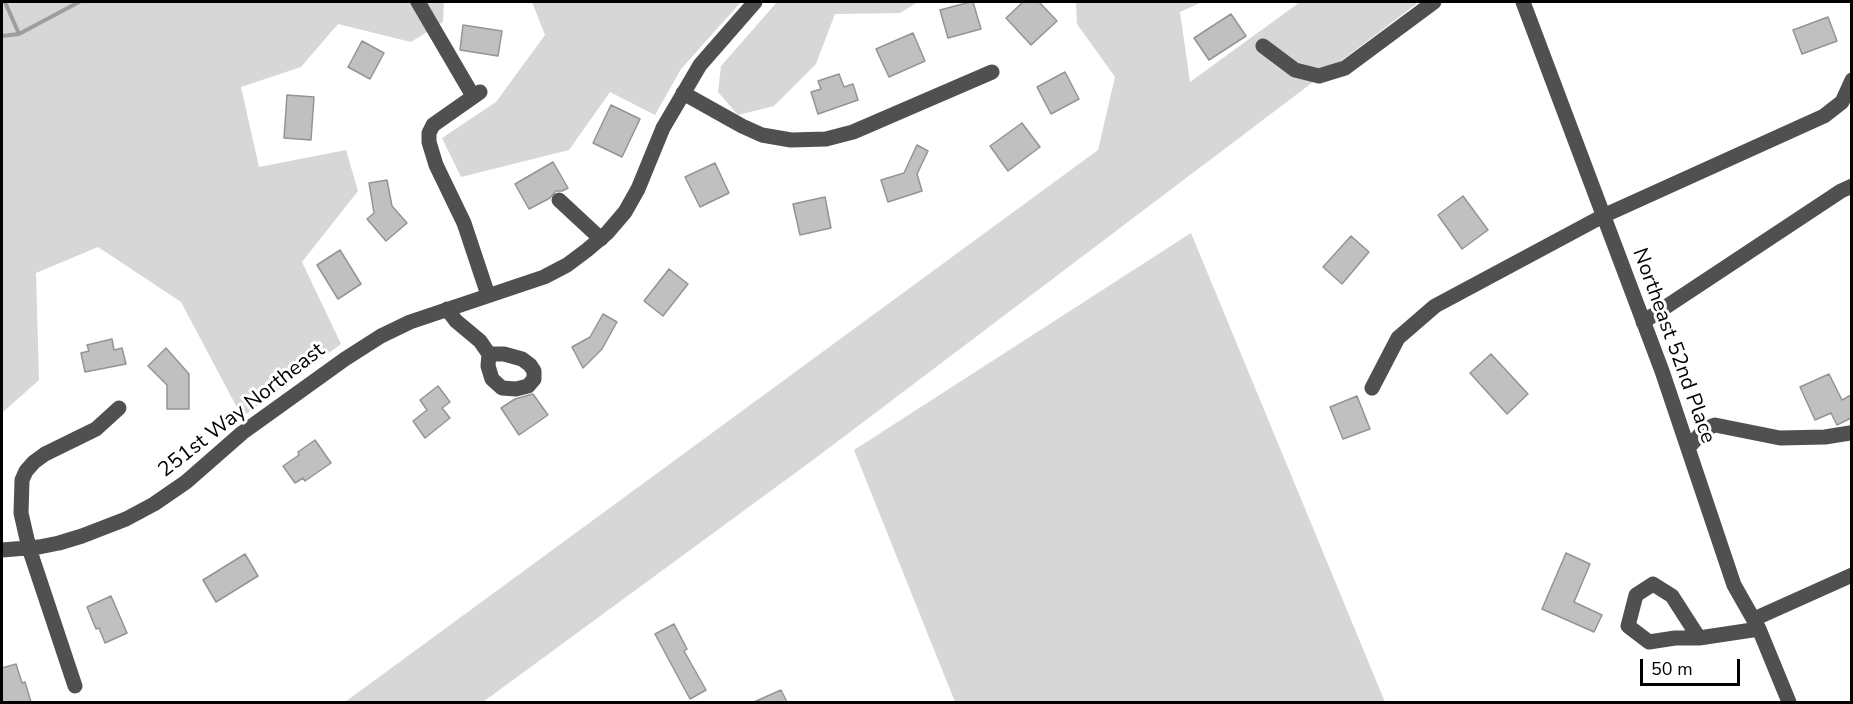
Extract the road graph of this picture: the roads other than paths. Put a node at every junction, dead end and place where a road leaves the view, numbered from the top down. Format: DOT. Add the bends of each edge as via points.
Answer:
graph roads {
  1 [pos="418,2"];
  2 [pos="755,2"];
  3 [pos="1434,2"];
  4 [pos="1523,2"];
  5 [pos="1263,46"];
  6 [pos="992,72"];
  7 [pos="1851,80"];
  8 [pos="683,93"];
  9 [pos="1851,186"];
  10 [pos="559,200"];
  11 [pos="1603,216"];
  12 [pos="601,239"];
  13 [pos="488,295"];
  14 [pos="447,309"];
  15 [pos="1643,322"];
  16 [pos="489,354"];
  17 [pos="1372,388"];
  18 [pos="119,408"];
  19 [pos="1850,433"];
  20 [pos="1688,448"];
  21 [pos="28,548"];
  22 [pos="2,550"];
  23 [pos="1851,575"];
  24 [pos="1756,624"];
  25 [pos="1699,638"];
  26 [pos="75,686"];
  27 [pos="1790,702"];
  1 -- 13 [label="street" via="476,94 433,125 429,142 464,223"];
  2 -- 8 [label="street, 251st Way Northeast" via="700,65"];
  3 -- 5 [label="street" via="1345,68 1319,76 1295,70"];
  4 -- 11 [label="street, Northeast 52nd Place"];
  6 -- 8 [label="street" via="853,132 826,139 792,140 762,135"];
  7 -- 11 [label="street" via="1842,102 1824,116"];
  8 -- 12 [label="street, 251st Way Northeast" via="663,128 638,189 625,212"];
  9 -- 15 [label="street"];
  10 -- 12 [label="street"];
  11 -- 15 [label="street, Northeast 52nd Place"];
  11 -- 17 [label="street" via="1435,306 1398,338"];
  12 -- 13 [label="street, 251st Way Northeast" via="544,277"];
  13 -- 14 [label="street, 251st Way Northeast"];
  14 -- 16 [label="street"];
  14 -- 21 [label="street, 251st Way Northeast" via="410,322 345,358 154,504 82,536"];
  15 -- 20 [label="street, Northeast 52nd Place"];
  18 -- 21 [label="street" via="96,429 45,454 26,471 20,496"];
  19 -- 20 [label="street" via="1780,438 1715,425 1705,429"];
  20 -- 24 [label="street, Northeast 52nd Place" via="1734,585"];
  21 -- 22 [label="street, 251st Way Northeast"];
  21 -- 26 [label="street"];
  23 -- 24 [label="street"];
  24 -- 25 [label="street"];
  24 -- 27 [label="street, Northeast 52nd Place"];
  25 -- 25 [label="street" via="1649,642 1628,626 1636,595 1653,584 1672,596"];
}
